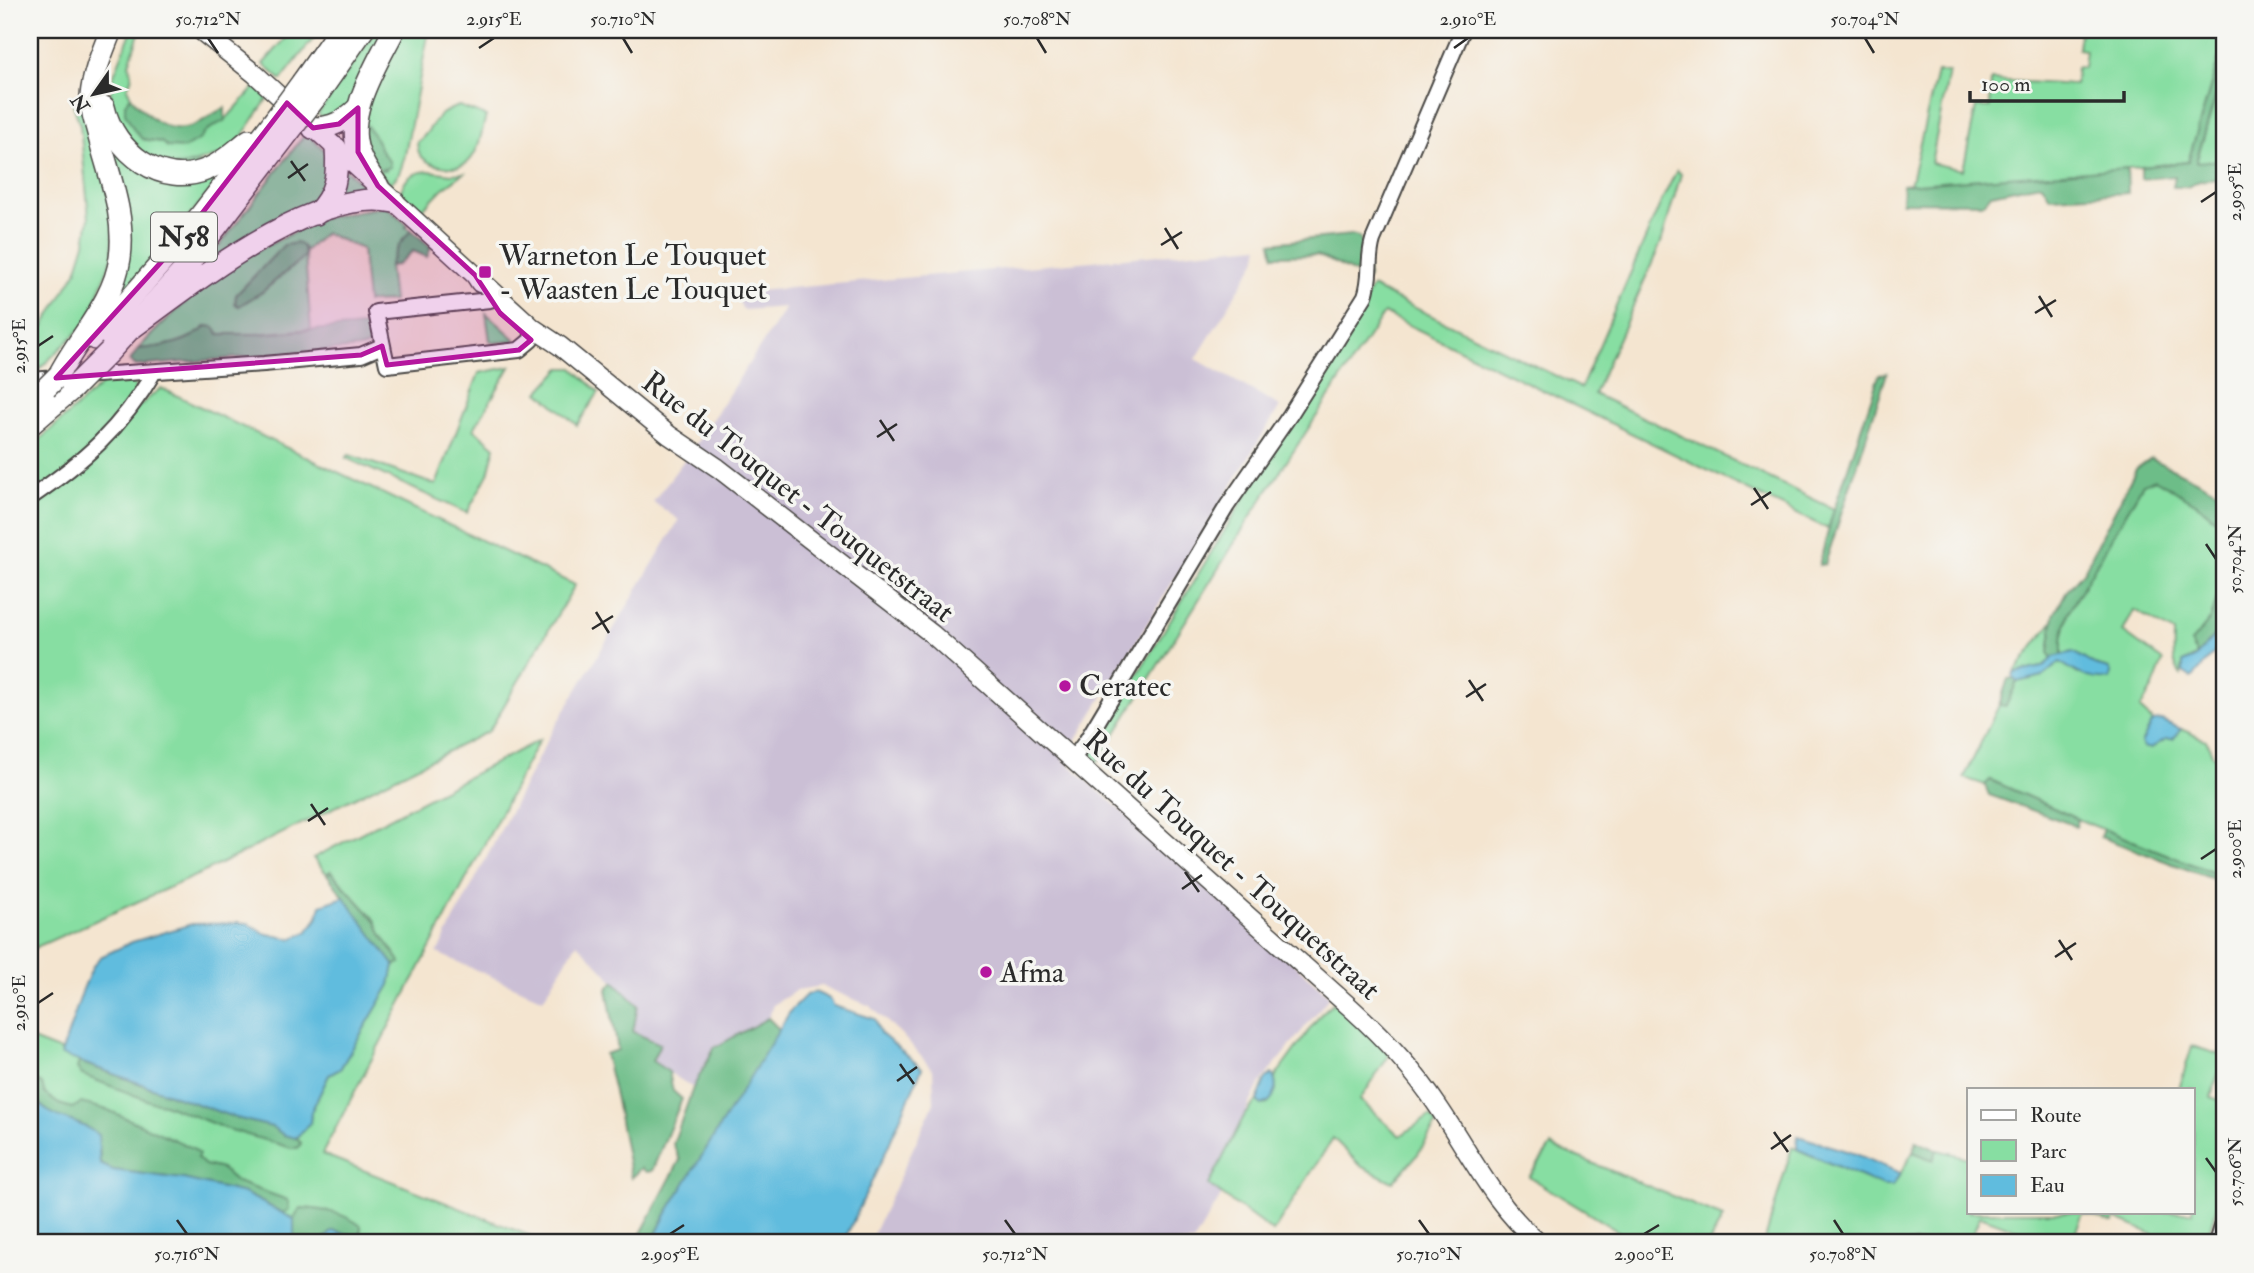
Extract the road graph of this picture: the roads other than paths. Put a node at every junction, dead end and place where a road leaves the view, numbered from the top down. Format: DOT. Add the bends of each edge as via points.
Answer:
graph roads {
  1 [pos="111,30"];
  2 [pos="124,30"];
  3 [pos="200,30"];
  4 [pos="339,30"];
  5 [pos="363,30"];
  6 [pos="394,30"];
  7 [pos="1463,30"];
  8 [pos="311,87"];
  9 [pos="358,108"];
  10 [pos="281,127"];
  11 [pos="313,128"];
  12 [pos="336,148"];
  13 [pos="378,186"];
  14 [pos="394,202"];
  15 [pos="316,214"];
  16 [pos="479,277"];
  17 [pos="490,300"];
  18 [pos="132,328"];
  19 [pos="532,334"];
  20 [pos="382,346"];
  21 [pos="80,347"];
  22 [pos="154,372"];
  23 [pos="47,386"];
  24 [pos="30,425"];
  25 [pos="30,498"];
  26 [pos="1072,760"];
  27 [pos="2224,1217"];
  28 [pos="1539,1243"];
  29 [pos="2216,1243"];
  1 -- 21 [label="highway" via="91,99 119,210 122,241 111,288"];
  2 -- 10 [label="highway" via="106,77 104,108 116,138 143,164 183,174 207,169"];
  3 -- 11 [label="main road, Rue du Touquet - Touquetstraat"];
  4 -- 8 [label="highway, N58"];
  5 -- 8 [label="highway, N58"];
  6 -- 9 [label="highway"];
  7 -- 26 [label="street" via="1373,240 1365,296 1227,506"];
  8 -- 10 [label="highway, N58, bridge"];
  9 -- 11 [label="highway" via="339,124"];
  9 -- 13 [label="highway" via="354,132 358,152"];
  10 -- 18 [label="highway, N58" via="182,272"];
  10 -- 21 [label="highway, N58"];
  11 -- 12 [label="main road, Rue du Touquet - Touquetstraat"];
  12 -- 13 [label="main road, Rue du Touquet - Touquetstraat"];
  12 -- 15 [label="highway" via="335,185"];
  13 -- 14 [label="main road, Rue du Touquet - Touquetstraat"];
  14 -- 15 [label="highway" via="360,200"];
  14 -- 16 [label="main road, Rue du Touquet - Touquetstraat"];
  15 -- 18 [label="highway" via="220,264"];
  16 -- 17 [label="main road, Rue du Touquet - Touquetstraat"];
  16 -- 19 [label="main road, Rue du Touquet - Touquetstraat"];
  17 -- 19 [label="main road, Rue du Touquet - Touquetstraat" via="507,320"];
  17 -- 20 [label="street" via="376,312"];
  18 -- 23 [label="highway, N58, bridge" via="110,351"];
  19 -- 20 [label="street" via="519,350 387,365"];
  19 -- 26 [label="main road, Rue du Touquet - Touquetstraat" via="579,362 903,610"];
  20 -- 22 [label="street" via="361,355"];
  21 -- 23 [label="highway, N58"];
  22 -- 23 [label="street"];
  22 -- 25 [label="street" via="114,430"];
  23 -- 24 [label="highway, N58"];
  26 -- 28 [label="main road, Rue du Touquet - Touquetstraat" via="1376,1030 1430,1096 1499,1202"];
  27 -- 29 [label="street"];
}
